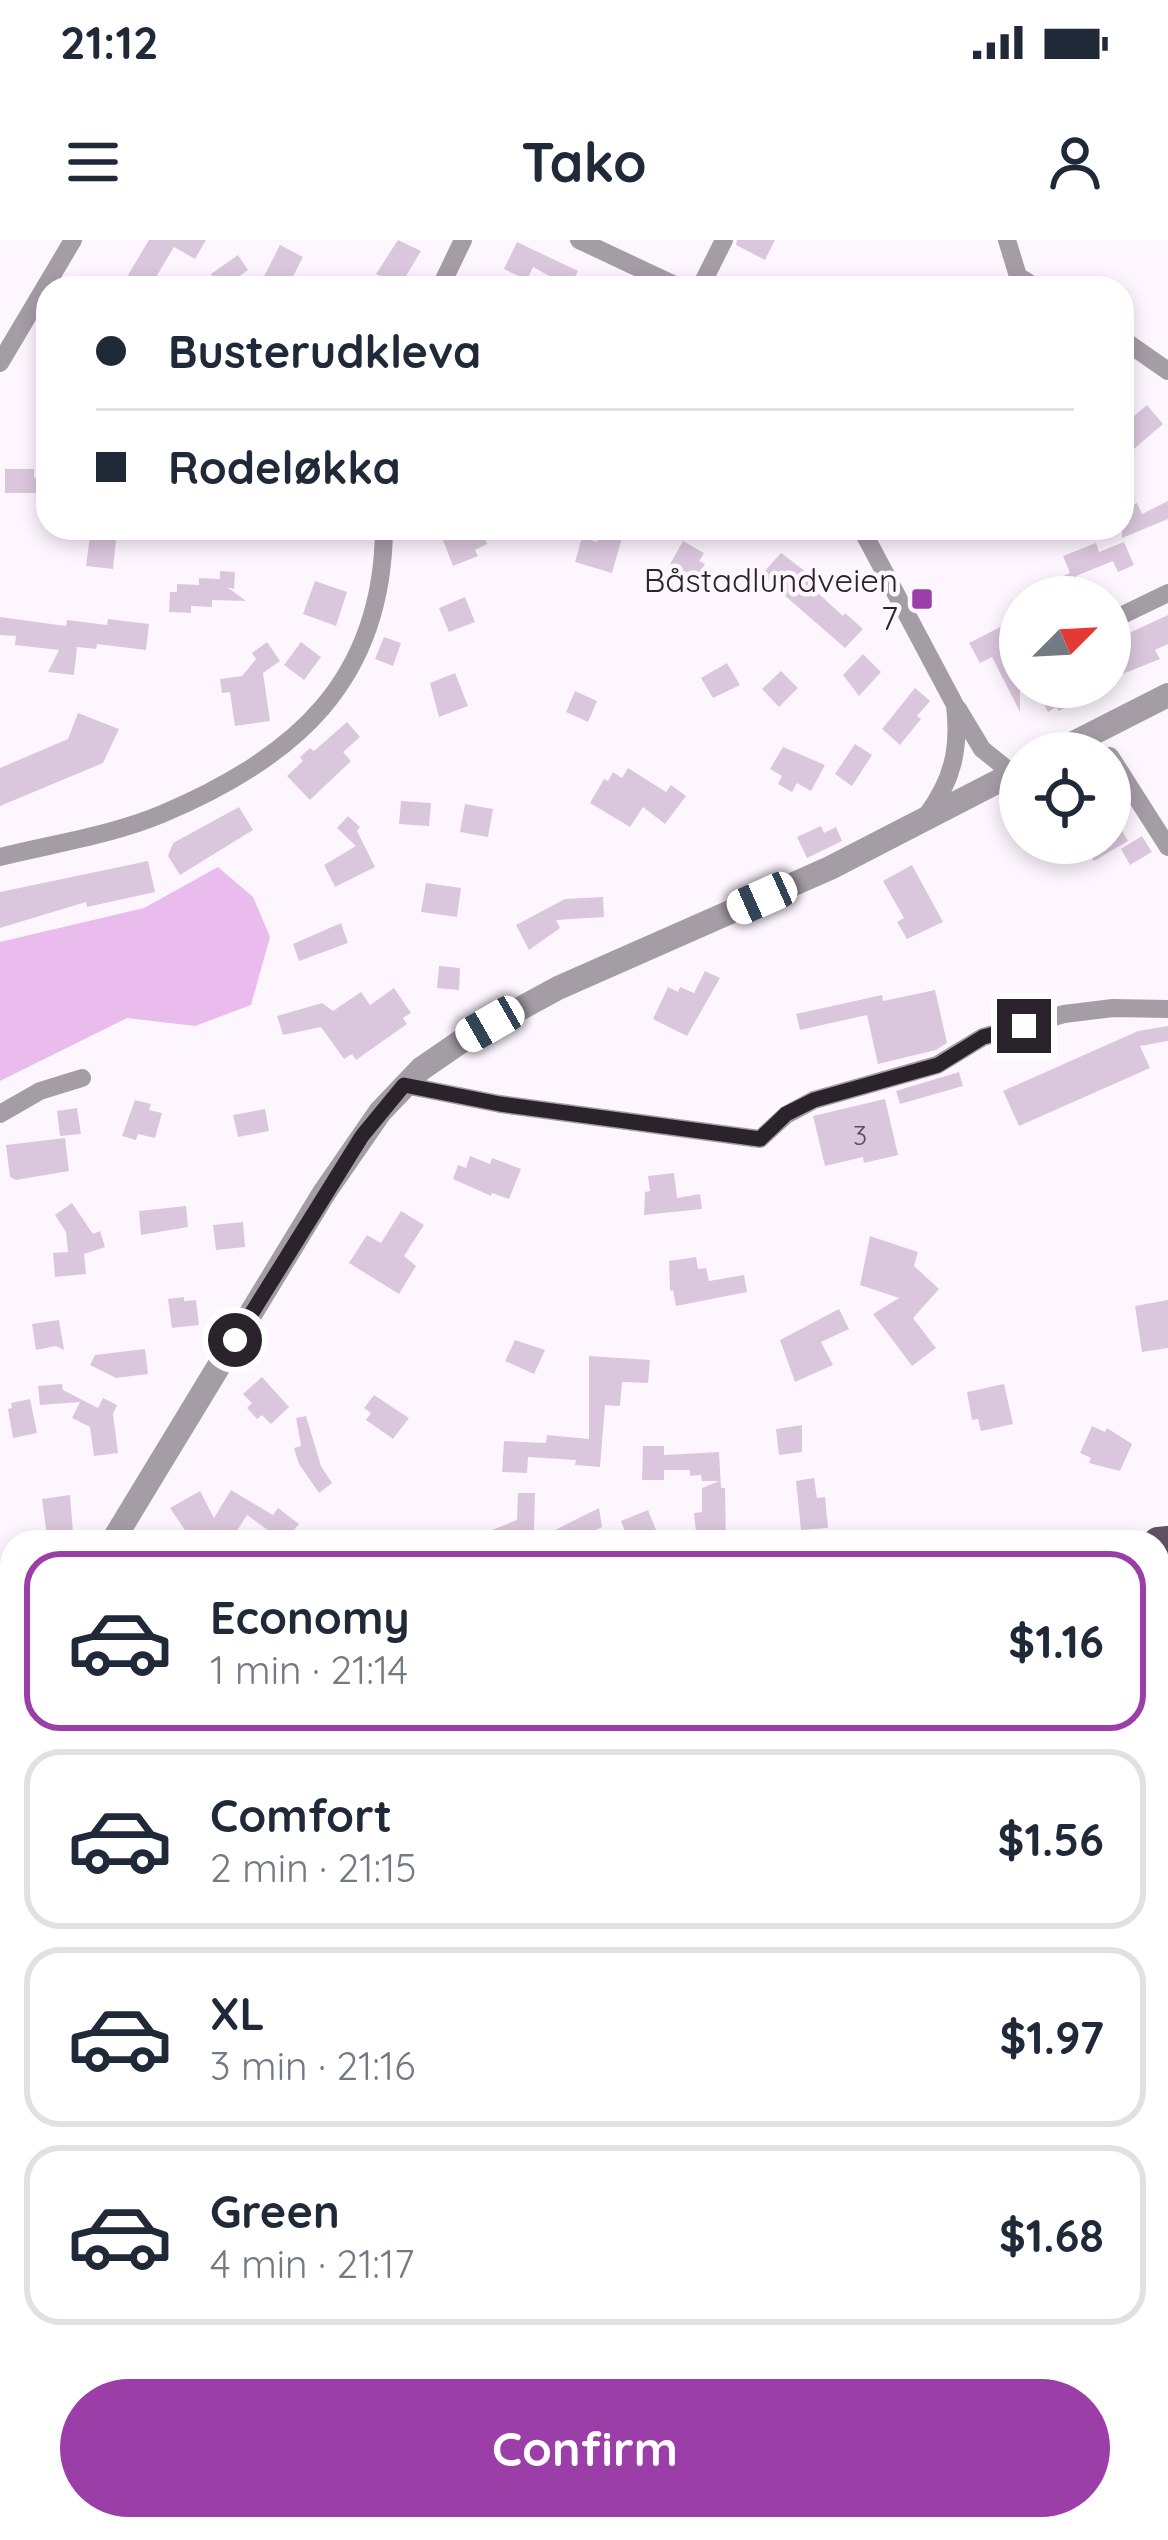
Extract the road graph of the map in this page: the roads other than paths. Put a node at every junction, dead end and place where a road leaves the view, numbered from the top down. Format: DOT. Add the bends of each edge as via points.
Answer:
graph roads {
  1 [pos="74,240"];
  2 [pos="463,240"];
  3 [pos="580,240"];
  4 [pos="724,240"];
  5 [pos="1006,240"];
  6 [pos="52,276"];
  7 [pos="446,276"];
  8 [pos="656,276"];
  9 [pos="706,276"];
  10 [pos="1018,276"];
  11 [pos="36,303"];
  12 [pos="1134,347"];
  13 [pos="0,363"];
  14 [pos="1168,371"];
  15 [pos="384,540"];
  16 [pos="867,540"];
  17 [pos="1168,592"];
  18 [pos="1131,610"];
  19 [pos="1168,695"];
  20 [pos="955,705"];
  21 [pos="1122,732"];
  22 [pos="999,760"];
  23 [pos="999,781"];
  24 [pos="1131,790"];
  25 [pos="923,821"];
  26 [pos="1168,848"];
  27 [pos="0,857"];
  28 [pos="1168,1009"];
  29 [pos="82,1078"];
  30 [pos="404,1085"];
  31 [pos="0,1114"];
  32 [pos="119,1530"];
  1 -- 6 [label="street"];
  2 -- 7 [label="street"];
  3 -- 8 [label="street"];
  4 -- 9 [label="street"];
  5 -- 10 [label="street"];
  11 -- 13 [label="street"];
  12 -- 14 [label="street"];
  15 -- 27 [label="street" via="370,633 340,685 292,737 212,793 158,816"];
  16 -- 20 [label="street"];
  17 -- 18 [label="street"];
  19 -- 21 [label="street"];
  20 -- 22 [label="street" via="982,749"];
  20 -- 25 [label="street" via="953,770"];
  23 -- 25 [label="street"];
  24 -- 26 [label="street"];
  25 -- 30 [label="street" via="514,1010"];
  28 -- 30 [label="street" via="1064,1014 983,1037 938,1065 814,1100 760,1139"];
  29 -- 31 [label="street"];
  30 -- 32 [label="street" via="307,1220"];
}
